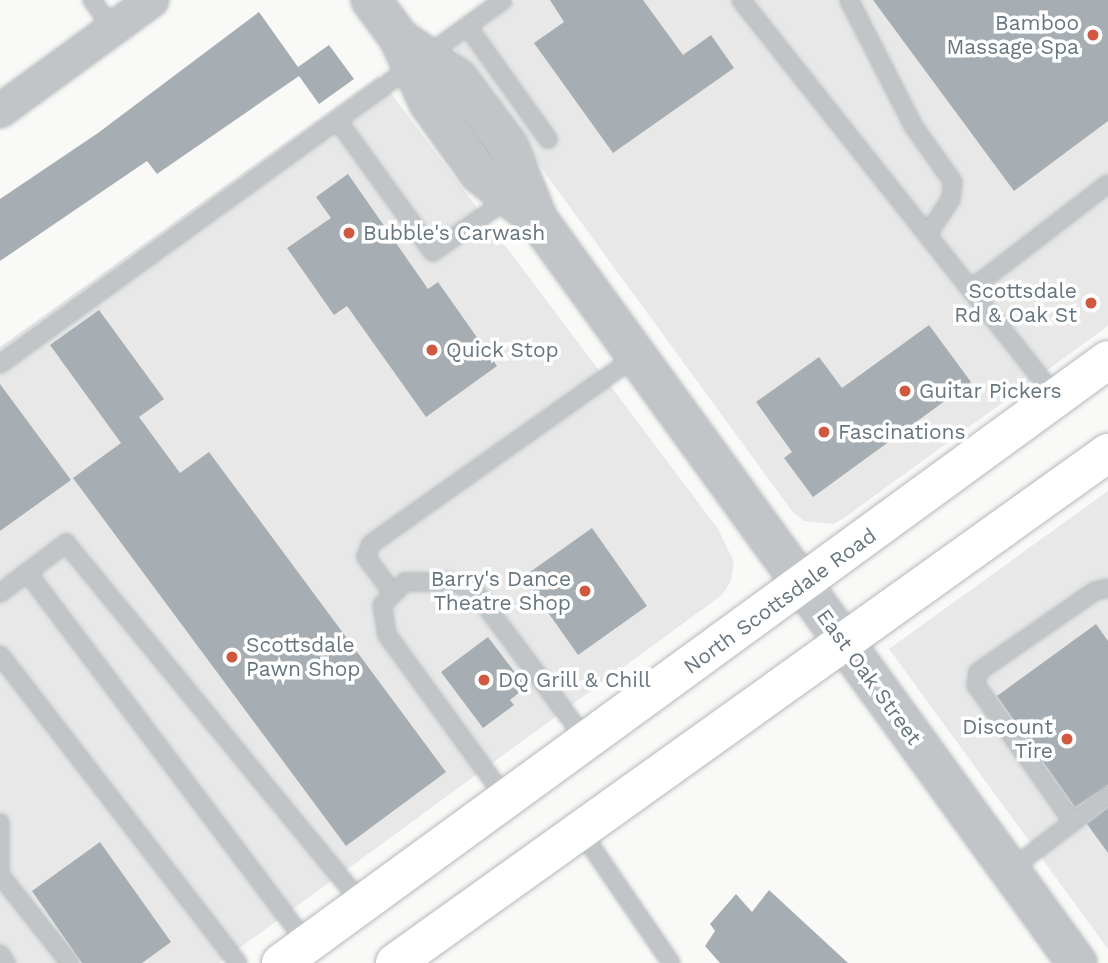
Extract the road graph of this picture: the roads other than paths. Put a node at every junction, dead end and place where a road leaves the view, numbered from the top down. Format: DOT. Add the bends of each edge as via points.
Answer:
graph roads {
  1 [pos="92,0"];
  2 [pos="152,0"];
  3 [pos="371,0"];
  4 [pos="503,0"];
  5 [pos="741,0"];
  6 [pos="849,0"];
  7 [pos="468,26"];
  8 [pos="113,29"];
  9 [pos="413,54"];
  10 [pos="0,111"];
  11 [pos="338,121"];
  12 [pos="548,139"];
  13 [pos="1108,184"];
  14 [pos="524,208"];
  15 [pos="927,235"];
  16 [pos="971,289"];
  17 [pos="637,356"];
  18 [pos="1108,360"];
  19 [pos="0,364"];
  20 [pos="1056,397"];
  21 [pos="1108,453"];
  22 [pos="27,572"];
  23 [pos="804,585"];
  24 [pos="1108,588"];
  25 [pos="392,592"];
  26 [pos="0,593"];
  27 [pos="841,641"];
  28 [pos="0,656"];
  29 [pos="587,741"];
  30 [pos="1108,795"];
  31 [pos="507,800"];
  32 [pos="1073,822"];
  33 [pos="0,823"];
  34 [pos="580,830"];
  35 [pos="0,870"];
  36 [pos="1009,870"];
  37 [pos="0,875"];
  38 [pos="363,905"];
  39 [pos="294,953"];
  40 [pos="0,954"];
  41 [pos="1065,958"];
  42 [pos="6,963"];
  43 [pos="70,963"];
  44 [pos="238,963"];
  45 [pos="395,963"];
  46 [pos="671,963"];
  1 -- 8 [label="lane"];
  2 -- 8 [label="street"];
  3 -- 9 [label="street, East Oak Street"];
  4 -- 7 [label="lane"];
  5 -- 15 [label="lane"];
  6 -- 15 [label="lane" via="915,127 953,182 951,199"];
  7 -- 9 [label="lane"];
  7 -- 12 [label="lane"];
  8 -- 10 [label="street"];
  9 -- 11 [label="lane"];
  9 -- 14 [label="street, East Oak Street" via="457,79 508,146"];
  11 -- 14 [label="lane" via="433,252"];
  11 -- 19 [label="lane"];
  13 -- 16 [label="lane"];
  14 -- 17 [label="street, East Oak Street"];
  15 -- 16 [label="lane"];
  16 -- 20 [label="lane"];
  17 -- 23 [label="street, East Oak Street"];
  17 -- 25 [label="lane" via="371,544 366,557"];
  18 -- 20 [label="main road, North Scottsdale Road"];
  20 -- 23 [label="main road, North Scottsdale Road"];
  21 -- 27 [label="main road"];
  22 -- 26 [label="lane"];
  22 -- 38 [label="lane" via="66,543"];
  22 -- 39 [label="lane"];
  23 -- 27 [label="street, East Oak Street"];
  23 -- 29 [label="main road, North Scottsdale Road"];
  24 -- 32 [label="lane" via="1095,591 978,673 976,685"];
  25 -- 29 [label="lane" via="405,582 432,580 474,590"];
  25 -- 31 [label="lane" via="381,618 387,635"];
  27 -- 34 [label="main road"];
  27 -- 36 [label="street, East Oak Street"];
  28 -- 44 [label="lane"];
  29 -- 31 [label="main road, North Scottsdale Road"];
  30 -- 32 [label="lane"];
  31 -- 38 [label="main road, North Scottsdale Road"];
  32 -- 36 [label="lane"];
  33 -- 35 [label="lane"];
  34 -- 45 [label="main road"];
  34 -- 46 [label="lane"];
  36 -- 41 [label="street, East Oak Street"];
  37 -- 43 [label="lane"];
  38 -- 39 [label="main road, North Scottsdale Road"];
  40 -- 42 [label="lane"];
}
